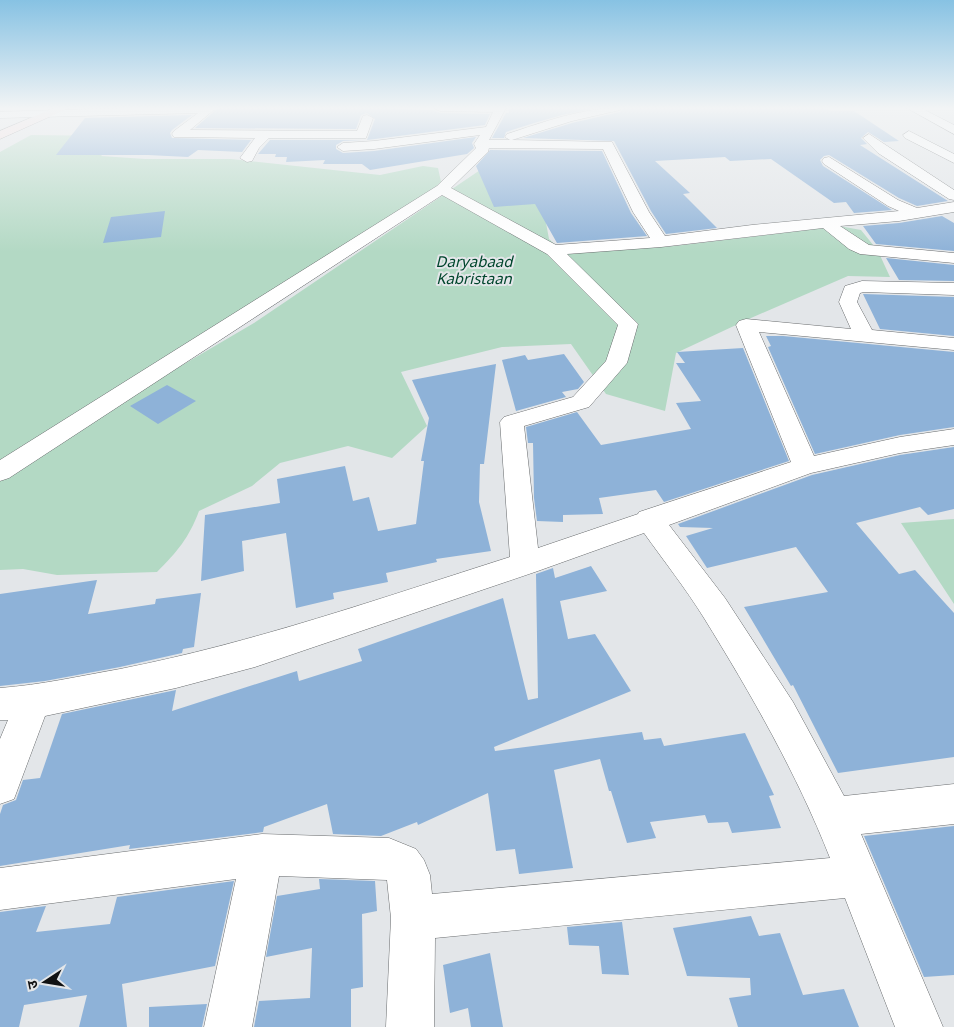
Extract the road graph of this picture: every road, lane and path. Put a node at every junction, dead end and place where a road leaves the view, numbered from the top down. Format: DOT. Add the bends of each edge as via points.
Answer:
graph roads {
  1 [pos="476,156"];
  2 [pos="613,156"];
  3 [pos="893,156"];
  4 [pos="830,161"];
  5 [pos="442,189"];
  6 [pos="952,192"];
  7 [pos="954,207"];
  8 [pos="915,213"];
  9 [pos="826,223"];
  10 [pos="660,242"];
  11 [pos="553,250"];
  12 [pos="954,258"];
  13 [pos="876,268"];
  14 [pos="954,289"];
  15 [pos="865,336"];
  16 [pos="954,344"];
  17 [pos="954,437"];
  18 [pos="806,466"];
  19 [pos="0,472"];
  20 [pos="649,519"];
  21 [pos="525,564"];
  22 [pos="16,703"];
  23 [pos="0,786"];
  24 [pos="954,804"];
  25 [pos="834,817"];
  26 [pos="262,855"];
  27 [pos="858,876"];
  28 [pos="0,889"];
  29 [pos="413,918"];
  30 [pos="228,1027"];
  31 [pos="410,1027"];
  32 [pos="919,1027"];
  1 -- 5 [label="street"];
  2 -- 10 [label="street"];
  3 -- 6 [label="street"];
  4 -- 8 [label="street" via="893,203"];
  5 -- 11 [label="street"];
  5 -- 19 [label="street"];
  7 -- 8 [label="street"];
  8 -- 9 [label="street"];
  9 -- 10 [label="street"];
  9 -- 13 [label="street" via="855,245"];
  10 -- 11 [label="street"];
  11 -- 21 [label="street" via="628,324 616,363 581,402 512,422"];
  12 -- 13 [label="street"];
  13 -- 14 [label="street"];
  13 -- 15 [label="street" via="862,286 852,290 848,302"];
  15 -- 16 [label="street"];
  15 -- 18 [label="street" via="746,325"];
  17 -- 18 [label="street" via="900,445"];
  18 -- 20 [label="street"];
  20 -- 21 [label="street"];
  20 -- 25 [label="street" via="714,607 780,714"];
  21 -- 22 [label="street" via="255,652 176,673"];
  22 -- 23 [label="street"];
  24 -- 25 [label="street"];
  25 -- 27 [label="street"];
  26 -- 28 [label="street"];
  26 -- 29 [label="street" via="389,859 401,864 409,875"];
  26 -- 30 [label="street"];
  27 -- 29 [label="street"];
  27 -- 32 [label="street"];
  29 -- 31 [label="street"];
}
